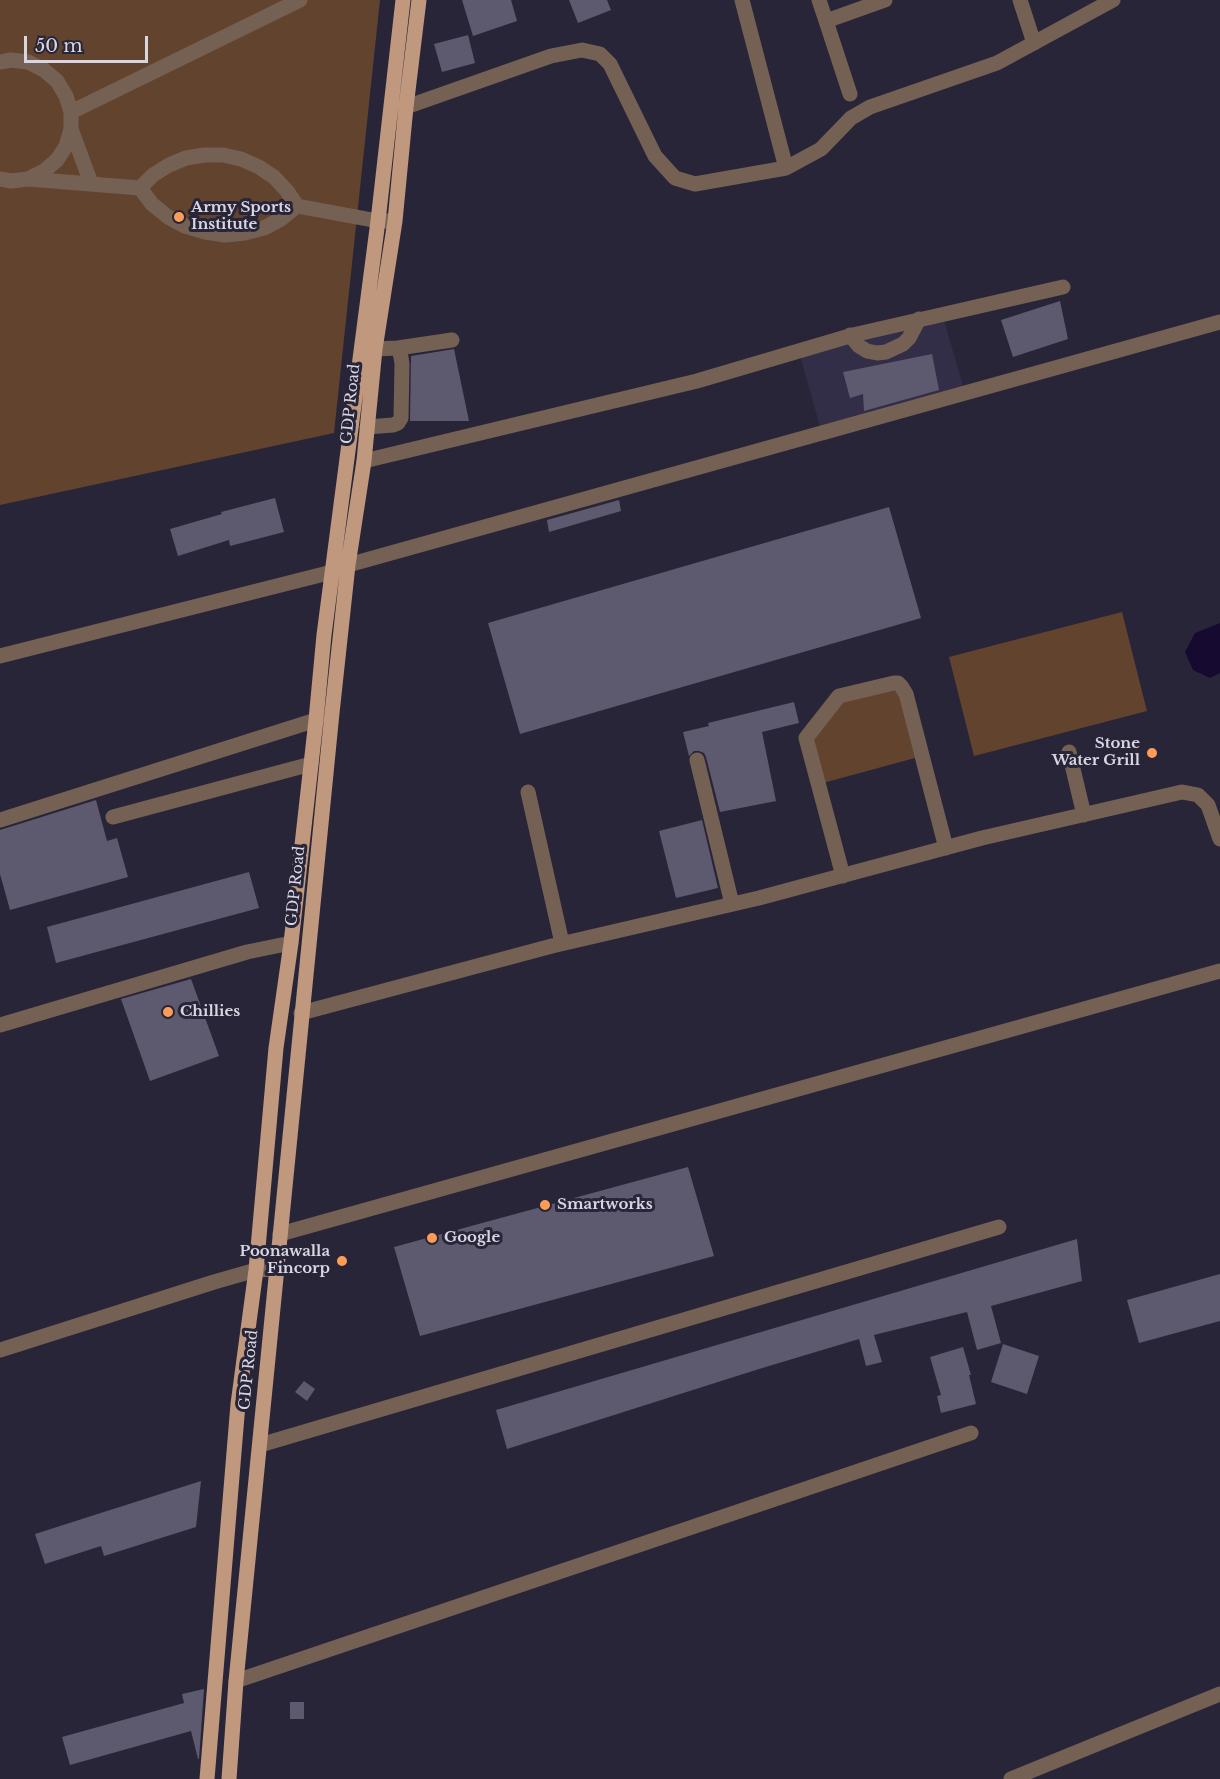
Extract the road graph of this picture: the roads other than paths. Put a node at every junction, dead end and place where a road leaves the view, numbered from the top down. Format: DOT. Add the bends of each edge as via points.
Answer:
graph roads {
  1 [pos="300,0"];
  2 [pos="403,0"];
  3 [pos="419,0"];
  4 [pos="742,0"];
  5 [pos="819,0"];
  6 [pos="885,0"];
  7 [pos="1020,0"];
  8 [pos="1113,0"];
  9 [pos="826,21"];
  10 [pos="1034,44"];
  11 [pos="0,62"];
  12 [pos="850,94"];
  13 [pos="406,107"];
  14 [pos="71,112"];
  15 [pos="71,129"];
  16 [pos="786,168"];
  17 [pos="28,178"];
  18 [pos="0,179"];
  19 [pos="90,183"];
  20 [pos="140,188"];
  21 [pos="297,206"];
  22 [pos="378,221"];
  23 [pos="395,221"];
  24 [pos="1063,287"];
  25 [pos="919,319"];
  26 [pos="1220,322"];
  27 [pos="850,335"];
  28 [pos="452,340"];
  29 [pos="398,348"];
  30 [pos="375,349"];
  31 [pos="367,427"];
  32 [pos="364,461"];
  33 [pos="348,565"];
  34 [pos="332,572"];
  35 [pos="0,656"];
  36 [pos="316,720"];
  37 [pos="1069,752"];
  38 [pos="697,760"];
  39 [pos="312,764"];
  40 [pos="528,792"];
  41 [pos="1084,815"];
  42 [pos="113,817"];
  43 [pos="0,820"];
  44 [pos="1220,839"];
  45 [pos="946,848"];
  46 [pos="843,876"];
  47 [pos="732,904"];
  48 [pos="291,943"];
  49 [pos="562,943"];
  50 [pos="1220,971"];
  51 [pos="301,1013"];
  52 [pos="0,1025"];
  53 [pos="999,1227"];
  54 [pos="280,1234"];
  55 [pos="277,1269"];
  56 [pos="256,1270"];
  57 [pos="0,1350"];
  58 [pos="971,1433"];
  59 [pos="260,1444"];
  60 [pos="236,1681"];
  61 [pos="1220,1694"];
  62 [pos="207,1779"];
  63 [pos="229,1779"];
  64 [pos="1011,1779"];
  1 -- 14 [label="street"];
  2 -- 22 [label="main road, GDP Road"];
  3 -- 13 [label="main road, GDP Road"];
  4 -- 16 [label="street"];
  5 -- 9 [label="street"];
  6 -- 9 [label="street"];
  7 -- 10 [label="street"];
  8 -- 10 [label="street"];
  9 -- 12 [label="street"];
  10 -- 16 [label="street" via="997,63 870,107 851,118 821,149"];
  11 -- 14 [label="street" via="28,62 44,70 62,88"];
  13 -- 16 [label="street" via="551,56 582,50 600,54 610,64 655,156 675,178 695,184"];
  13 -- 23 [label="main road, GDP Road"];
  14 -- 15 [label="street"];
  15 -- 17 [label="street" via="57,160"];
  15 -- 19 [label="street"];
  17 -- 18 [label="street"];
  17 -- 19 [label="street"];
  19 -- 20 [label="street"];
  20 -- 21 [label="street" via="168,217 215,234 264,228"];
  20 -- 21 [label="street" via="153,175 186,158 223,155 258,166 274,177"];
  21 -- 22 [label="street"];
  22 -- 23 [label="street"];
  22 -- 34 [label="main road, GDP Road"];
  23 -- 30 [label="main road, GDP Road"];
  24 -- 25 [label="street"];
  25 -- 27 [label="street"];
  25 -- 27 [label="street" via="909,338 886,352 867,351"];
  26 -- 33 [label="street"];
  27 -- 32 [label="street" via="697,381"];
  28 -- 29 [label="street"];
  29 -- 30 [label="street"];
  29 -- 31 [label="street" via="402,364 401,418 393,425"];
  30 -- 31 [label="main road, GDP Road"];
  31 -- 32 [label="main road, GDP Road"];
  32 -- 33 [label="main road, GDP Road"];
  33 -- 34 [label="street"];
  33 -- 51 [label="main road, GDP Road"];
  34 -- 35 [label="street"];
  34 -- 36 [label="main road, GDP Road"];
  36 -- 39 [label="main road, GDP Road"];
  36 -- 43 [label="street"];
  37 -- 41 [label="street"];
  38 -- 47 [label="street"];
  39 -- 42 [label="street"];
  39 -- 48 [label="main road, GDP Road"];
  40 -- 49 [label="street"];
  41 -- 44 [label="street" via="1182,792 1198,795 1208,805"];
  41 -- 45 [label="street"];
  45 -- 46 [label="street"];
  45 -- 46 [label="street" via="901,686 894,683 839,696 806,738"];
  46 -- 47 [label="street"];
  47 -- 49 [label="street"];
  48 -- 52 [label="street" via="247,952"];
  48 -- 56 [label="main road, GDP Road" via="276,1048"];
  49 -- 51 [label="street"];
  50 -- 54 [label="street"];
  51 -- 54 [label="main road, GDP Road"];
  53 -- 59 [label="street"];
  54 -- 55 [label="main road, GDP Road"];
  55 -- 56 [label="street"];
  55 -- 59 [label="main road, GDP Road"];
  56 -- 57 [label="street"];
  56 -- 62 [label="main road, GDP Road" via="238,1404"];
  58 -- 60 [label="street"];
  59 -- 60 [label="main road, GDP Road"];
  60 -- 63 [label="main road, GDP Road"];
  61 -- 64 [label="street"];
}
